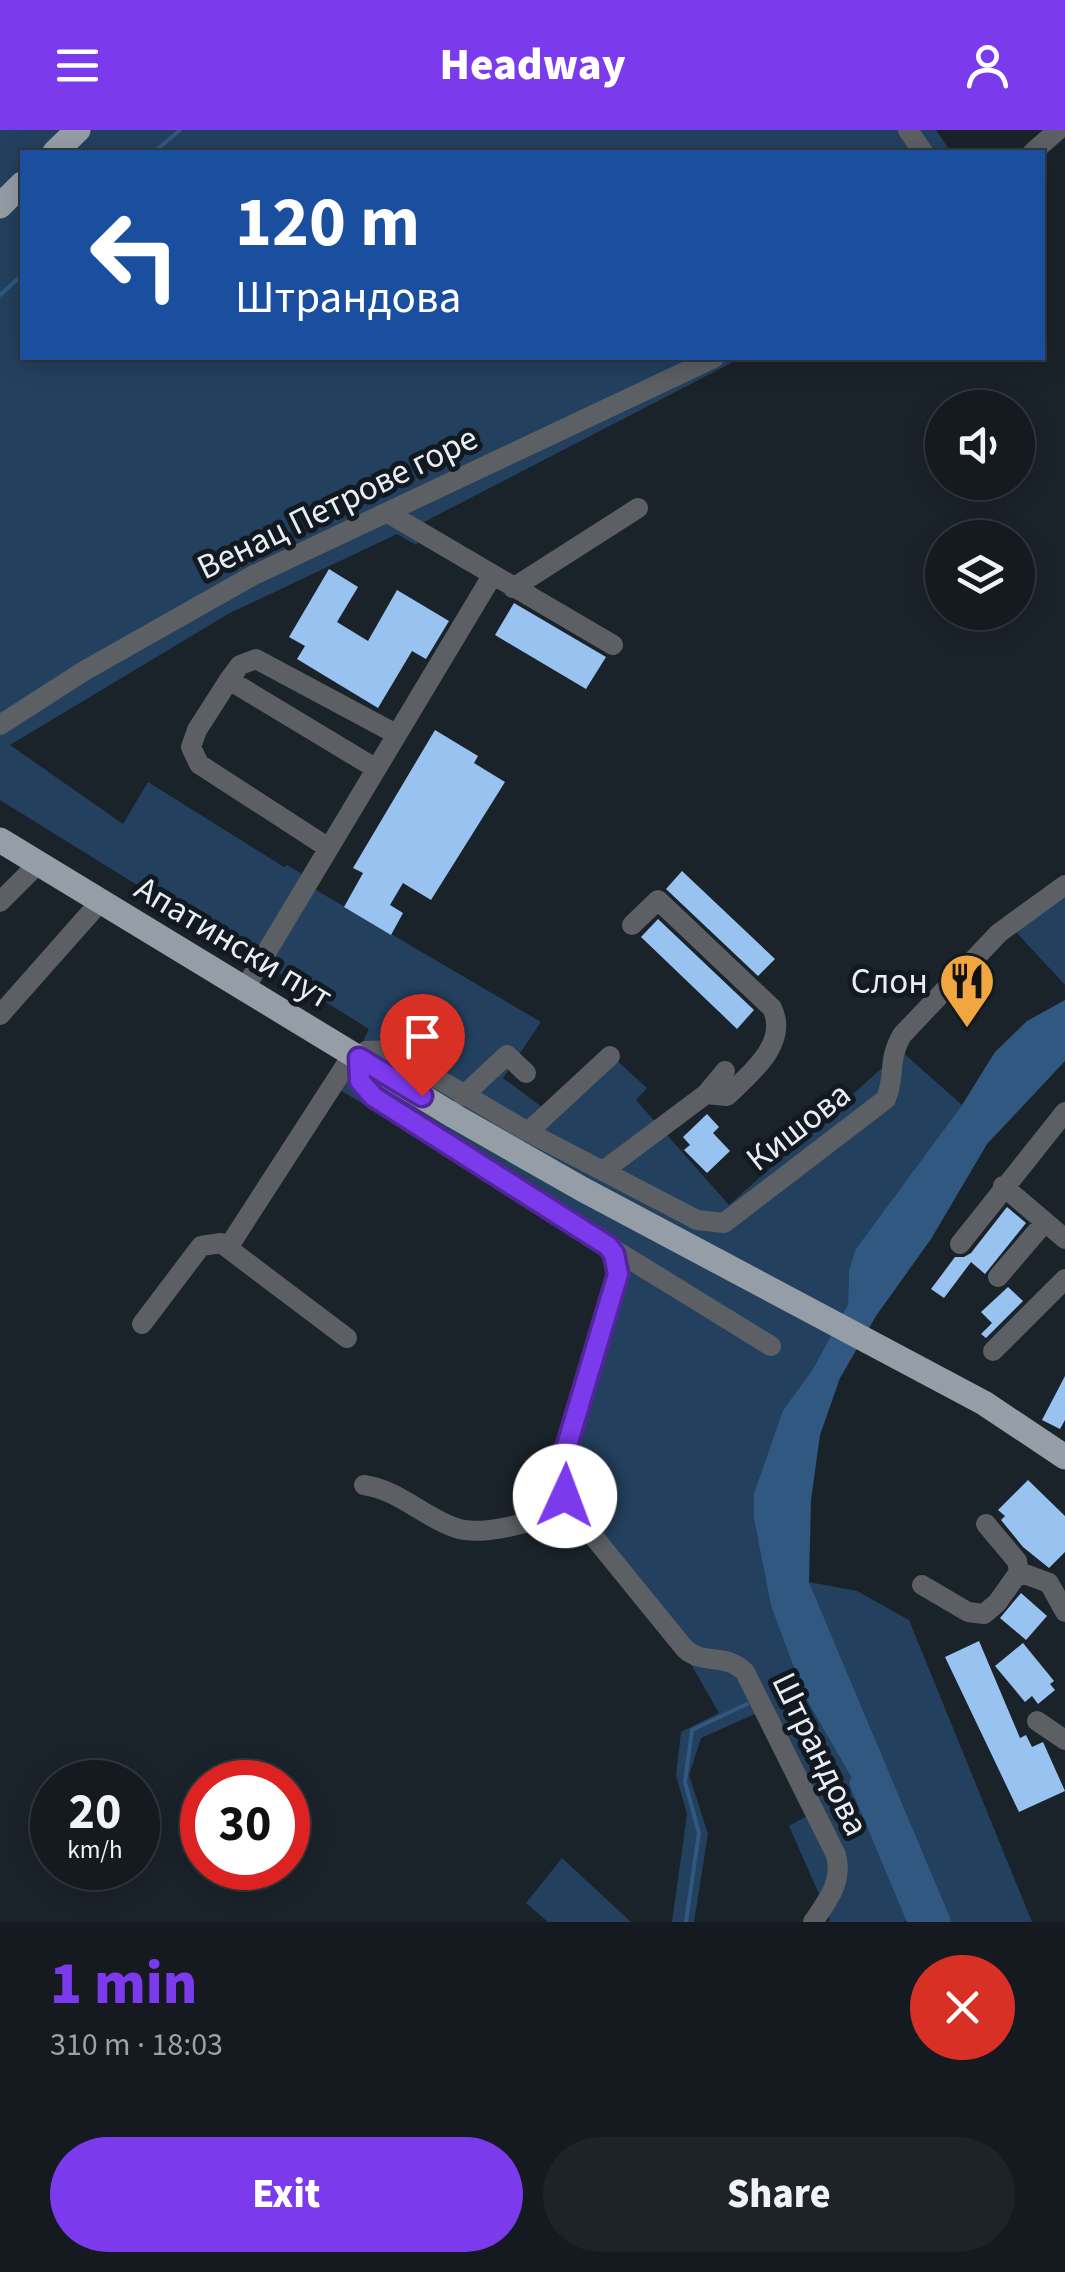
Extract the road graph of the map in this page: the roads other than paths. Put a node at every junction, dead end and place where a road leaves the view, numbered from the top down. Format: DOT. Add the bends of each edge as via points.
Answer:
graph roads {
  1 [pos="78,130"];
  2 [pos="1058,130"];
  3 [pos="56,150"];
  4 [pos="1036,150"];
  5 [pos="20,186"];
  6 [pos="0,206"];
  7 [pos="710,360"];
  8 [pos="638,508"];
  9 [pos="388,513"];
  10 [pos="492,576"];
  11 [pos="513,588"];
  12 [pos="614,645"];
  13 [pos="229,680"];
  14 [pos="0,725"];
  15 [pos="396,734"];
  16 [pos="375,768"];
  17 [pos="0,840"];
  18 [pos="327,847"];
  19 [pos="38,864"];
  20 [pos="1065,885"];
  21 [pos="0,902"];
  22 [pos="100,902"];
  23 [pos="632,925"];
  24 [pos="245,988"];
  25 [pos="0,1015"];
  26 [pos="356,1056"];
  27 [pos="610,1056"];
  28 [pos="725,1071"];
  29 [pos="526,1073"];
  30 [pos="706,1094"];
  31 [pos="463,1096"];
  32 [pos="1065,1112"];
  33 [pos="528,1132"];
  34 [pos="603,1171"];
  35 [pos="1004,1186"];
  36 [pos="1045,1222"];
  37 [pos="1065,1239"];
  38 [pos="960,1244"];
  39 [pos="229,1246"];
  40 [pos="608,1246"];
  41 [pos="998,1276"];
  42 [pos="1065,1278"];
  43 [pos="142,1324"];
  44 [pos="348,1338"];
  45 [pos="771,1346"];
  46 [pos="994,1351"];
  47 [pos="1065,1458"];
  48 [pos="364,1484"];
  49 [pos="572,1510"];
  50 [pos="986,1524"];
  51 [pos="1020,1572"];
  52 [pos="922,1585"];
  53 [pos="1065,1612"];
  54 [pos="1065,1711"];
  55 [pos="1052,1731"];
  56 [pos="814,1922"];
  1 -- 3 [label="main road"];
  2 -- 4 [label="street"];
  5 -- 6 [label="main road"];
  7 -- 9 [label="street, Венац Петрове горе"];
  8 -- 11 [label="street"];
  9 -- 10 [label="street"];
  9 -- 14 [label="street, Венац Петрове горе" via="252,576"];
  10 -- 11 [label="street"];
  10 -- 15 [label="street"];
  11 -- 12 [label="street"];
  13 -- 15 [label="street" via="247,661 264,661"];
  13 -- 16 [label="street"];
  13 -- 18 [label="street" via="193,739 194,760"];
  15 -- 16 [label="street"];
  16 -- 18 [label="street"];
  17 -- 19 [label="main road, Апатински пут"];
  18 -- 24 [label="street"];
  19 -- 21 [label="street"];
  19 -- 22 [label="main road, Апатински пут"];
  20 -- 34 [label="street, Кишова" via="1000,934 902,1035 891,1054 886,1098 734,1218 706,1224"];
  22 -- 24 [label="main road, Апатински пут"];
  22 -- 25 [label="street"];
  23 -- 30 [label="street" via="658,900 778,1020 763,1061 728,1096"];
  24 -- 26 [label="main road, Апатински пут"];
  26 -- 31 [label="street" via="389,1050"];
  26 -- 39 [label="street"];
  26 -- 40 [label="street" via="360,1081 374,1097"];
  26 -- 47 [label="main road, Апатински пут" via="582,1189 984,1403"];
  27 -- 33 [label="street"];
  28 -- 30 [label="street"];
  29 -- 31 [label="street" via="507,1055"];
  30 -- 34 [label="street"];
  31 -- 33 [label="street"];
  32 -- 35 [label="street"];
  33 -- 34 [label="street"];
  35 -- 36 [label="street"];
  35 -- 38 [label="street"];
  36 -- 37 [label="street"];
  36 -- 41 [label="street"];
  39 -- 43 [label="street" via="201,1246"];
  39 -- 44 [label="street"];
  40 -- 45 [label="street"];
  40 -- 49 [label="street, Штрандова" via="618,1274 562,1469"];
  42 -- 46 [label="street"];
  48 -- 49 [label="street" via="468,1530"];
  49 -- 56 [label="street, Штрандова" via="685,1649 728,1660 745,1672 836,1854 834,1891"];
  50 -- 51 [label="street"];
  51 -- 52 [label="street" via="984,1614"];
  51 -- 53 [label="street" via="1050,1583"];
  54 -- 55 [label="street"];
}
